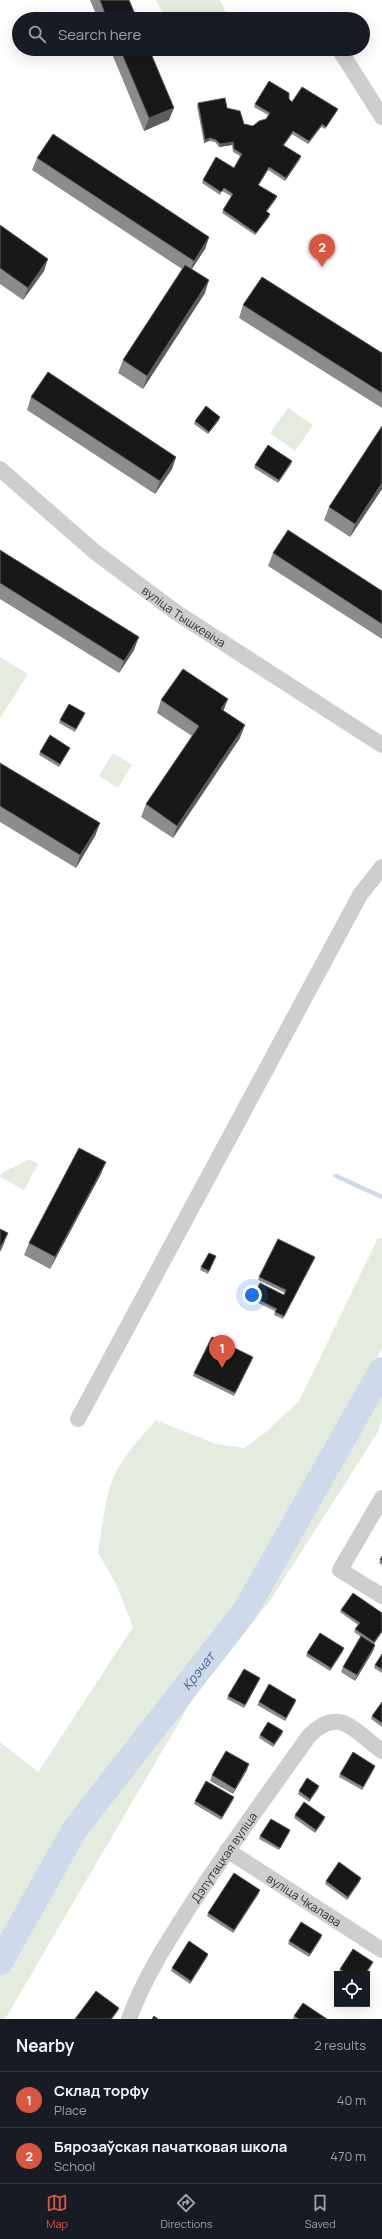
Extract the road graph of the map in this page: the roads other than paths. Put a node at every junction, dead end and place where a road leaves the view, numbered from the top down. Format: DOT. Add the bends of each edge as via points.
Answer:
graph roads {
  1 [pos="343,56"];
  2 [pos="382,116"];
  3 [pos="0,469"];
  4 [pos="382,745"];
  5 [pos="382,867"];
  6 [pos="78,1419"];
  7 [pos="382,1498"];
  8 [pos="382,1596"];
  9 [pos="382,1751"];
  10 [pos="227,1850"];
  11 [pos="382,1950"];
  12 [pos="129,2019"];
  1 -- 2 [label="street"];
  3 -- 4 [label="street, вуліца Тышкевіча" via="95,552 168,606"];
  5 -- 6 [label="street" via="360,895"];
  7 -- 8 [label="street" via="340,1570"];
  9 -- 10 [label="street, Дэпутацкая вуліца" via="342,1722 324,1722 309,1736"];
  10 -- 11 [label="street, вуліца Чкалава"];
  10 -- 12 [label="street, Дэпутацкая вуліца" via="164,1946 139,1992"];
}
